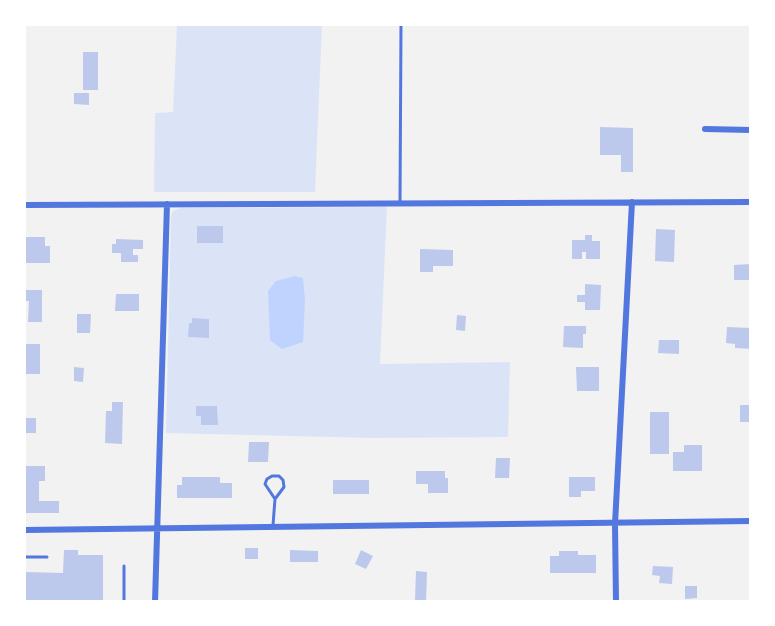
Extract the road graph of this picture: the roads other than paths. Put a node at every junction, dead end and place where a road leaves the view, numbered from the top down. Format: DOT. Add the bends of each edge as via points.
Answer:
graph roads {
  1 [pos="401,24"];
  2 [pos="705,129"];
  3 [pos="751,130"];
  4 [pos="632,202"];
  5 [pos="751,202"];
  6 [pos="400,203"];
  7 [pos="167,204"];
  8 [pos="24,205"];
  9 [pos="274,499"];
  10 [pos="751,521"];
  11 [pos="615,524"];
  12 [pos="273,527"];
  13 [pos="158,528"];
  14 [pos="24,530"];
  15 [pos="24,557"];
  16 [pos="47,557"];
  17 [pos="124,566"];
  18 [pos="124,602"];
  19 [pos="155,602"];
  20 [pos="616,602"];
  1 -- 6 [label="lane"];
  2 -- 3 [label="street"];
  4 -- 5 [label="street"];
  4 -- 6 [label="street"];
  4 -- 11 [label="street"];
  6 -- 7 [label="street"];
  7 -- 8 [label="street"];
  7 -- 13 [label="street"];
  9 -- 9 [label="lane" via="284,487 279,476 272,476 265,484"];
  9 -- 12 [label="lane"];
  10 -- 11 [label="street"];
  11 -- 12 [label="street"];
  11 -- 20 [label="street"];
  12 -- 13 [label="street"];
  13 -- 14 [label="street"];
  13 -- 19 [label="street"];
  15 -- 16 [label="lane"];
  17 -- 18 [label="lane"];
}
